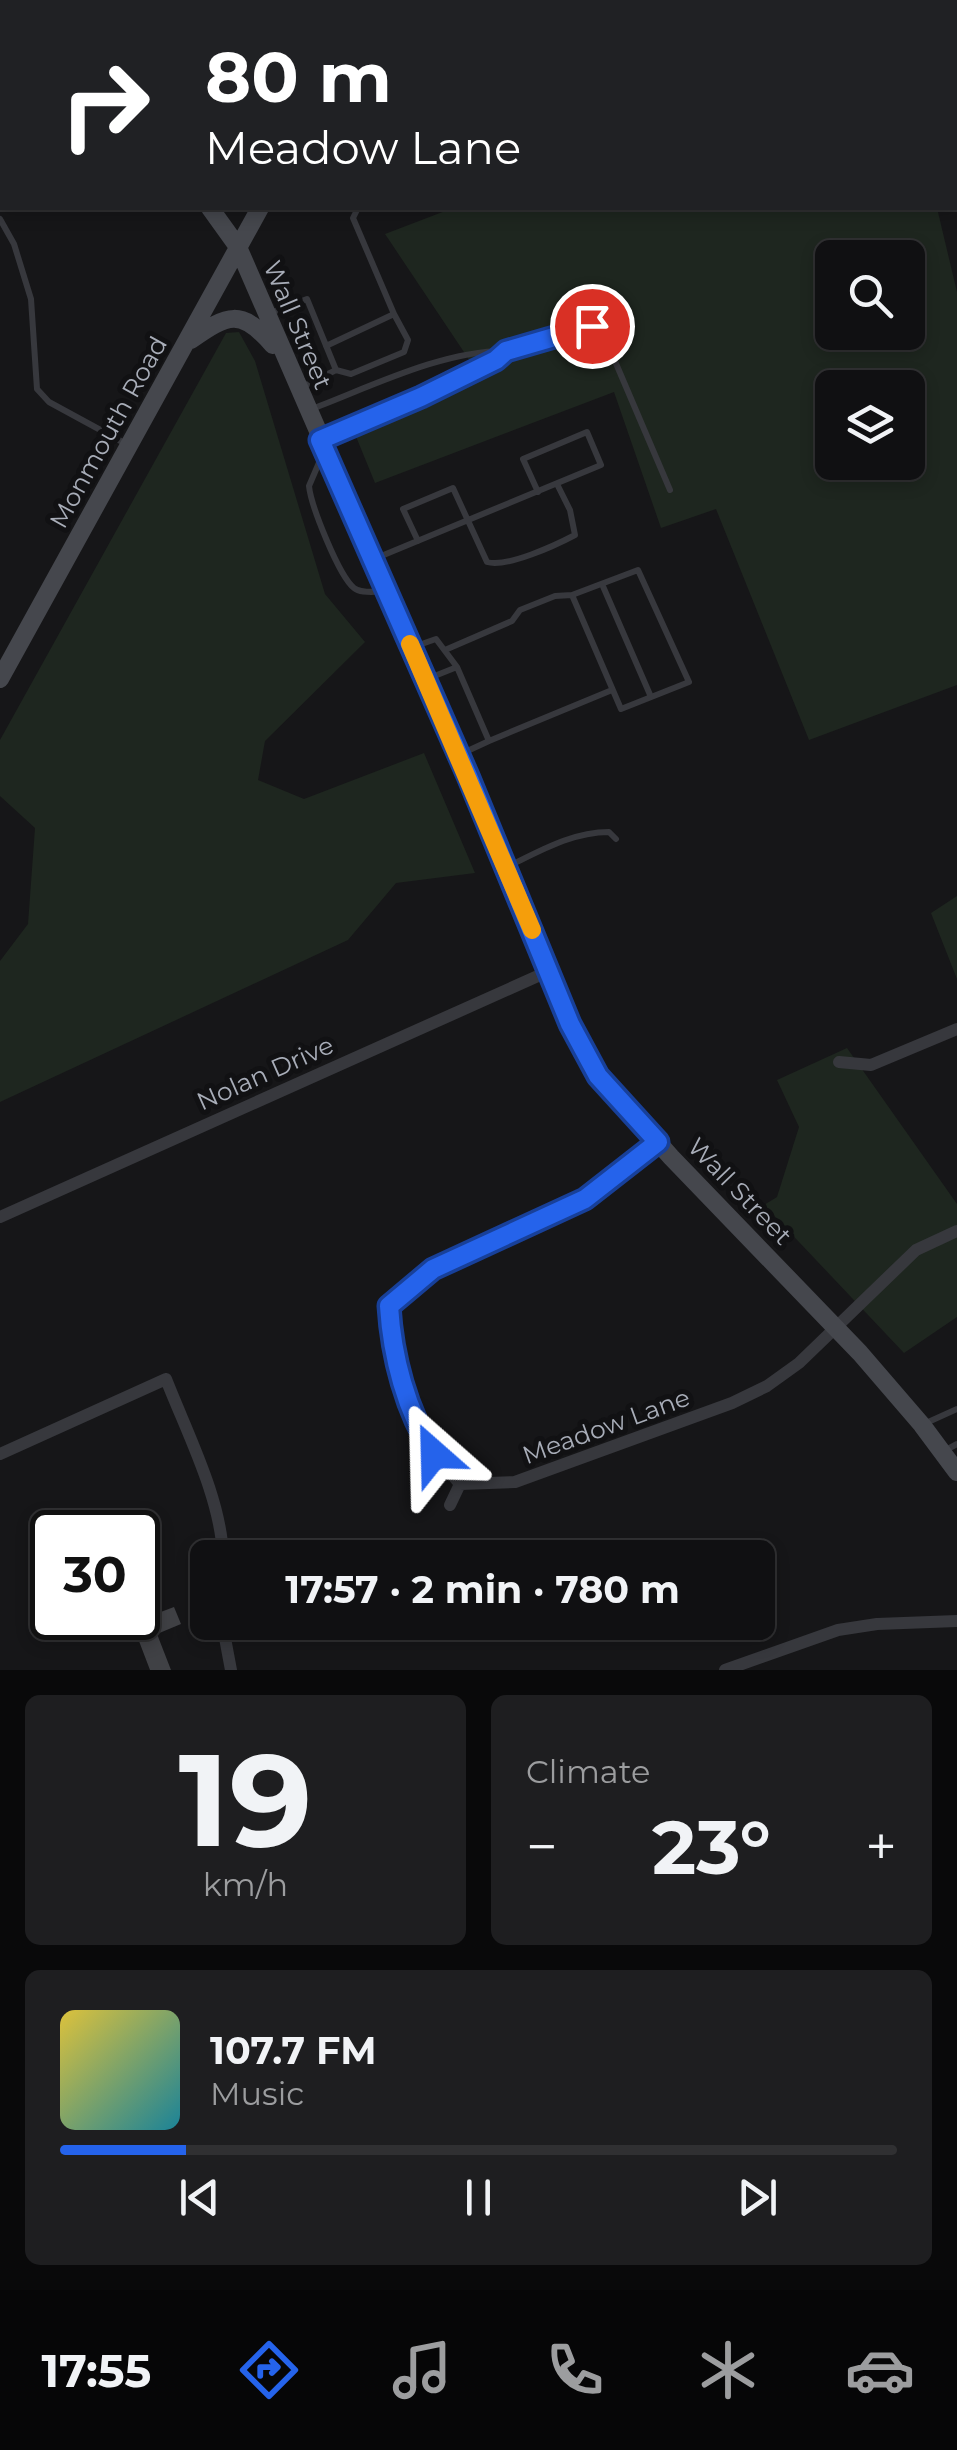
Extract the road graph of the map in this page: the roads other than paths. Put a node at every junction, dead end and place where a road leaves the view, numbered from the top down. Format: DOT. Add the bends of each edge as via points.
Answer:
graph roads {
  1 [pos="211,210"];
  2 [pos="259,210"];
  3 [pos="357,210"];
  4 [pos="0,220"];
  5 [pos="238,247"];
  6 [pos="266,314"];
  7 [pos="394,314"];
  8 [pos="186,343"];
  9 [pos="326,346"];
  10 [pos="506,351"];
  11 [pos="284,356"];
  12 [pos="336,370"];
  13 [pos="298,388"];
  14 [pos="308,411"];
  15 [pos="323,445"];
  16 [pos="129,446"];
  17 [pos="557,484"];
  18 [pos="670,490"];
  19 [pos="538,492"];
  20 [pos="466,521"];
  21 [pos="418,541"];
  22 [pos="373,560"];
  23 [pos="602,584"];
  24 [pos="387,592"];
  25 [pos="572,595"];
  26 [pos="412,648"];
  27 [pos="444,650"];
  28 [pos="457,667"];
  29 [pos="0,680"];
  30 [pos="426,680"];
  31 [pos="612,690"];
  32 [pos="651,697"];
  33 [pos="489,741"];
  34 [pos="459,755"];
  35 [pos="616,839"];
  36 [pos="506,868"];
  37 [pos="549,971"];
  38 [pos="957,1029"];
  39 [pos="839,1062"];
  40 [pos="658,1142"];
  41 [pos="0,1217"];
  42 [pos="957,1231"];
  43 [pos="374,1298"];
  44 [pos="389,1306"];
  45 [pos="835,1329"];
  46 [pos="172,1363"];
  47 [pos="166,1379"];
  48 [pos="957,1409"];
  49 [pos="922,1425"];
  50 [pos="950,1448"];
  51 [pos="0,1454"];
  52 [pos="957,1472"];
  53 [pos="460,1484"];
  54 [pos="450,1505"];
  55 [pos="221,1540"];
  56 [pos="957,1621"];
  57 [pos="225,1640"];
  58 [pos="231,1670"];
  59 [pos="725,1670"];
  1 -- 5 [label="street, Wall Street"];
  2 -- 5 [label="street, Monmouth Road"];
  3 -- 7 [label="lane" via="353,218"];
  4 -- 16 [label="lane" via="31,299 37,389"];
  5 -- 6 [label="street, Wall Street"];
  5 -- 8 [label="street, Monmouth Road"];
  6 -- 9 [label="lane" via="307,299"];
  6 -- 11 [label="street, Wall Street"];
  7 -- 9 [label="lane"];
  7 -- 12 [label="lane" via="408,340 404,352 351,374"];
  8 -- 11 [label="street" via="216,322 238,318 256,326"];
  8 -- 16 [label="street, Monmouth Road"];
  9 -- 12 [label="lane"];
  10 -- 14 [label="lane" via="456,358"];
  10 -- 15 [label="lane"];
  10 -- 18 [label="lane" via="592,326 603,333"];
  11 -- 13 [label="street, Wall Street"];
  12 -- 13 [label="lane"];
  13 -- 14 [label="street, Wall Street"];
  14 -- 15 [label="street, Wall Street"];
  15 -- 22 [label="street, Wall Street"];
  15 -- 24 [label="lane" via="308,486 325,536 352,586"];
  16 -- 29 [label="street, Monmouth Road"];
  17 -- 19 [label="lane"];
  17 -- 19 [label="lane" via="601,465 587,432 524,459"];
  17 -- 20 [label="lane" via="575,535 559,543 495,564 487,562"];
  19 -- 20 [label="lane"];
  20 -- 21 [label="lane"];
  20 -- 21 [label="lane" via="452,488 404,509"];
  21 -- 22 [label="lane"];
  22 -- 24 [label="street, Wall Street"];
  23 -- 25 [label="lane"];
  23 -- 32 [label="lane"];
  23 -- 32 [label="lane" via="638,570 688,682"];
  24 -- 26 [label="street, Wall Street"];
  25 -- 27 [label="lane" via="520,610 512,621"];
  25 -- 31 [label="lane"];
  26 -- 27 [label="lane" via="436,638"];
  26 -- 30 [label="street, Wall Street"];
  27 -- 28 [label="lane"];
  28 -- 30 [label="lane"];
  28 -- 33 [label="lane"];
  30 -- 34 [label="street, Wall Street"];
  31 -- 32 [label="lane" via="621,709"];
  31 -- 33 [label="lane"];
  33 -- 34 [label="lane"];
  34 -- 36 [label="street, Wall Street"];
  35 -- 36 [label="lane" via="590,832"];
  36 -- 37 [label="street, Wall Street"];
  37 -- 40 [label="street, Wall Street" via="589,1064"];
  37 -- 41 [label="street, Nolan Drive"];
  38 -- 39 [label="street" via="871,1065"];
  40 -- 44 [label="street" via="585,1199 433,1269"];
  40 -- 45 [label="street, Wall Street"];
  42 -- 45 [label="street, Meadow Lane" via="916,1250"];
  43 -- 44 [label="street"];
  44 -- 53 [label="street" via="394,1356 420,1431"];
  45 -- 49 [label="street, Wall Street"];
  45 -- 53 [label="street, Meadow Lane" via="782,1376 732,1404 516,1482"];
  46 -- 47 [label="street"];
  47 -- 51 [label="street"];
  47 -- 55 [label="street"];
  48 -- 49 [label="lane"];
  49 -- 50 [label="street, Wall Street"];
  50 -- 52 [label="street, Wall Street"];
  53 -- 54 [label="street"];
  56 -- 59 [label="street" via="838,1630"];
  57 -- 58 [label="street"];
}
